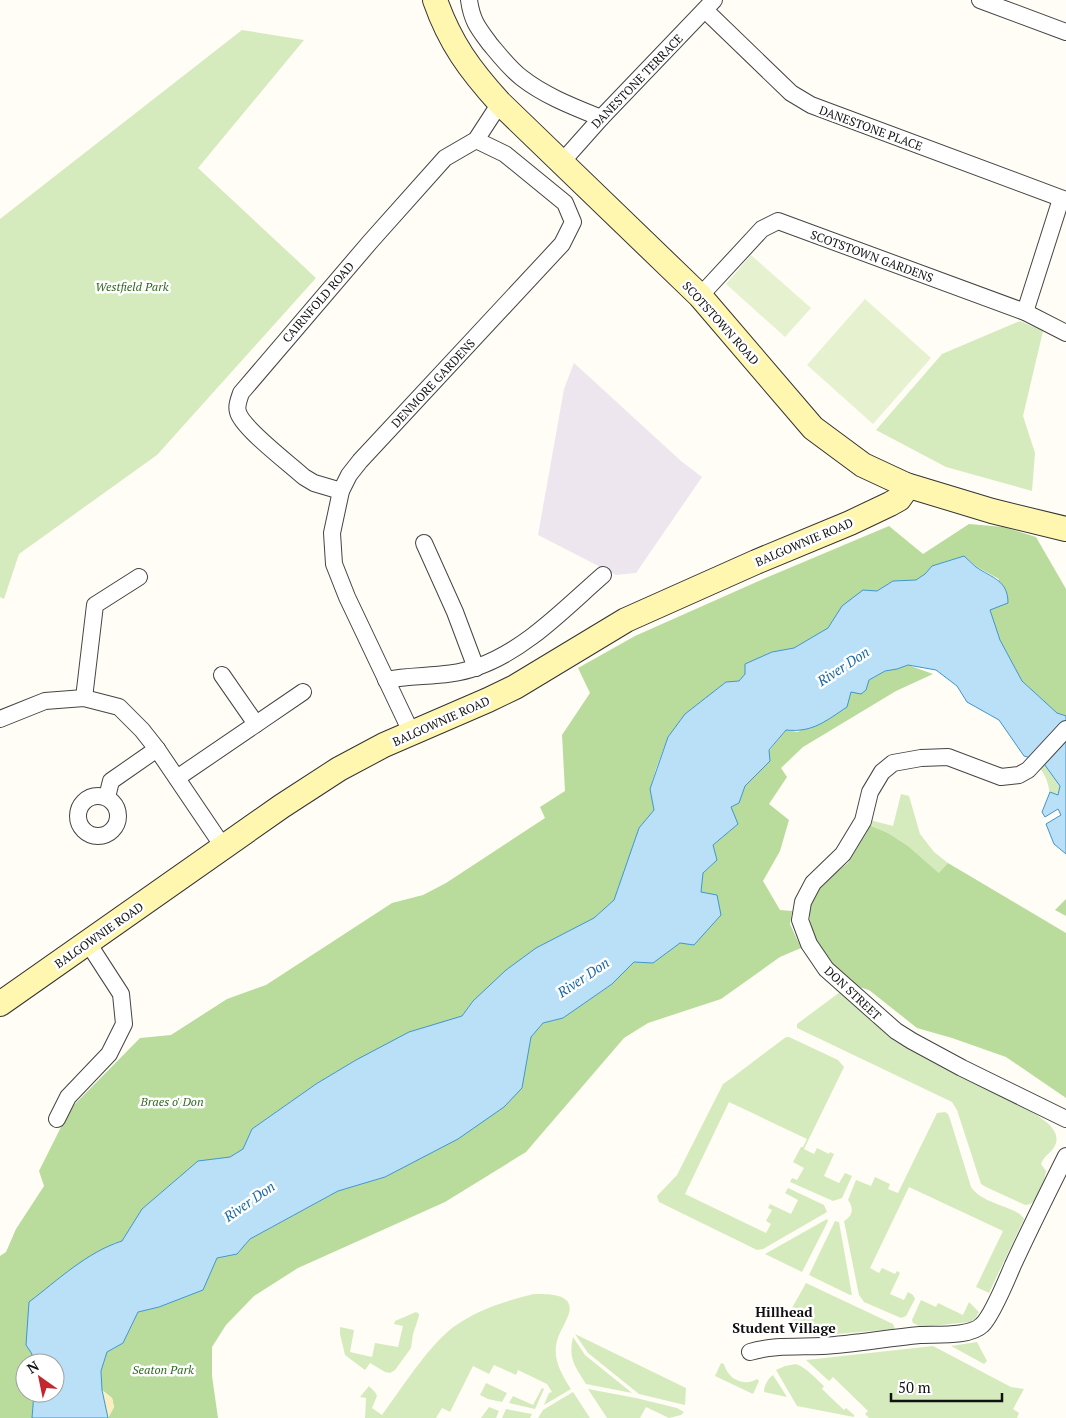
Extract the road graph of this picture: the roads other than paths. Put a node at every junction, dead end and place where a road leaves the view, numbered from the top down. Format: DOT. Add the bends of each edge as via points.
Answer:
graph roads {
  1 [pos="435,0"];
  2 [pos="469,0"];
  3 [pos="980,0"];
  4 [pos="709,5"];
  5 [pos="1066,32"];
  6 [pos="500,103"];
  7 [pos="601,118"];
  8 [pos="476,140"];
  9 [pos="561,163"];
  10 [pos="1063,200"];
  11 [pos="700,296"];
  12 [pos="1025,312"];
  13 [pos="1066,333"];
  14 [pos="906,485"];
  15 [pos="341,491"];
  16 [pos="1060,528"];
  17 [pos="424,543"];
  18 [pos="603,575"];
  19 [pos="139,577"];
  20 [pos="476,668"];
  21 [pos="222,674"];
  22 [pos="386,680"];
  23 [pos="303,692"];
  24 [pos="84,698"];
  25 [pos="0,719"];
  26 [pos="256,724"];
  27 [pos="1066,730"];
  28 [pos="412,734"];
  29 [pos="156,749"];
  30 [pos="177,778"];
  31 [pos="107,797"];
  32 [pos="224,848"];
  33 [pos="88,943"];
  34 [pos="0,1004"];
  35 [pos="57,1119"];
  36 [pos="1066,1119"];
  37 [pos="1066,1156"];
  38 [pos="750,1352"];
  1 -- 6 [label="street, SCOTSTOWN ROAD" via="460,53"];
  2 -- 7 [label="street" via="478,28 522,78 550,96"];
  3 -- 5 [label="street"];
  4 -- 7 [label="street, DANESTONE TERRACE"];
  4 -- 10 [label="street, DANESTONE PLACE" via="791,93 811,105"];
  6 -- 8 [label="street, CAIRNFOLD ROAD"];
  6 -- 9 [label="street, SCOTSTOWN ROAD"];
  7 -- 9 [label="street, DANESTONE TERRACE"];
  8 -- 15 [label="street, DENMORE GARDENS" via="505,154 565,204 573,222 562,244 360,461"];
  8 -- 15 [label="street, CAIRNFOLD ROAD" via="445,158 241,393 238,412 247,428 304,477"];
  9 -- 11 [label="street, SCOTSTOWN ROAD"];
  10 -- 12 [label="street"];
  11 -- 12 [label="street, SCOTSTOWN GARDENS" via="762,228 778,221"];
  11 -- 14 [label="street, SCOTSTOWN ROAD" via="813,428 863,465"];
  12 -- 13 [label="street, SCOTSTOWN GARDENS"];
  14 -- 16 [label="street, SCOTSTOWN ROAD"];
  14 -- 28 [label="street, BALGOWNIE ROAD" via="899,499 890,504 626,620 515,687"];
  15 -- 22 [label="street, DENMORE GARDENS" via="332,533 334,564"];
  17 -- 20 [label="street"];
  18 -- 20 [label="street" via="523,643"];
  19 -- 24 [label="street" via="95,605"];
  20 -- 22 [label="street" via="438,676"];
  21 -- 26 [label="street"];
  22 -- 28 [label="street, DENMORE GARDENS"];
  23 -- 26 [label="street"];
  24 -- 25 [label="street" via="45,701"];
  24 -- 29 [label="street" via="119,707"];
  26 -- 30 [label="street"];
  27 -- 36 [label="street, DON STREET" via="1028,770 1019,775 1001,777 948,757 893,763 882,772 870,792 863,821 843,854 813,883 803,902 800,920 809,944 826,969 896,1031 962,1068"];
  28 -- 32 [label="street, BALGOWNIE ROAD" via="360,757 318,782"];
  29 -- 30 [label="street"];
  29 -- 31 [label="street" via="111,781"];
  30 -- 32 [label="street"];
  32 -- 33 [label="street, BALGOWNIE ROAD"];
  33 -- 34 [label="street, BALGOWNIE ROAD"];
  33 -- 35 [label="street" via="121,994 124,1024 109,1054 68,1097"];
  37 -- 38 [label="street" via="994,1306 979,1328"];
}
